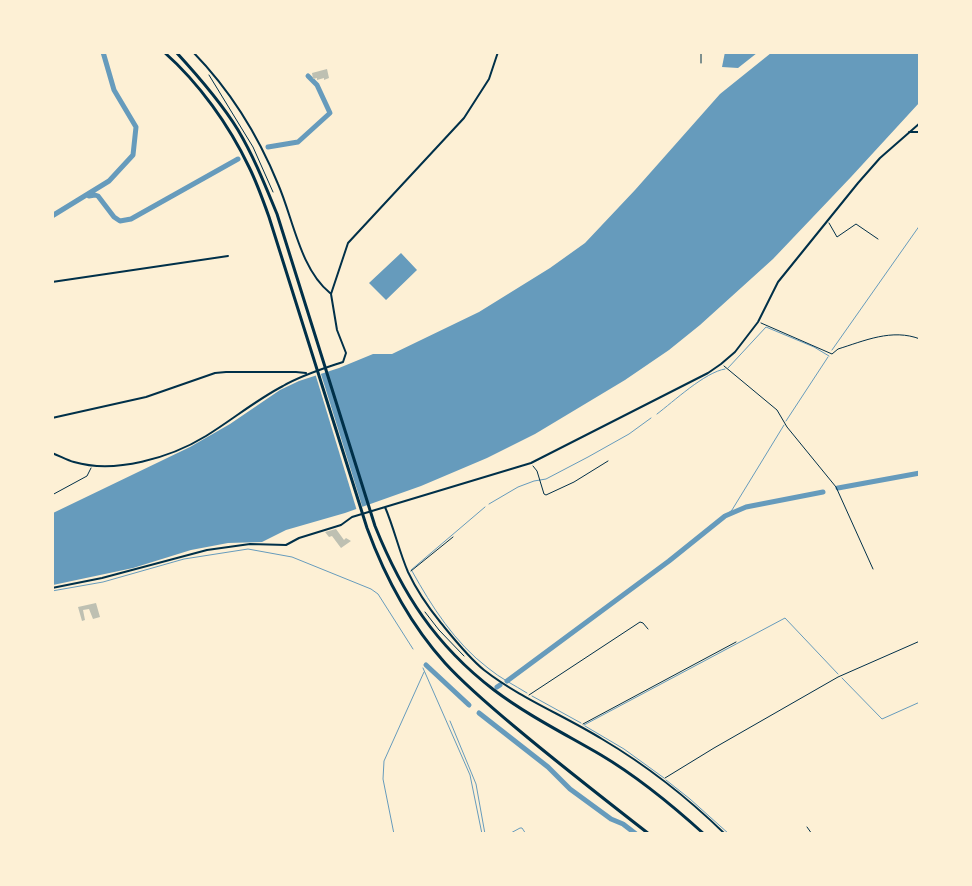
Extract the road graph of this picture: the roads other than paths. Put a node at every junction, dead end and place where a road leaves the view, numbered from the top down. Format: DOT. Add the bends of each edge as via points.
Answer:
graph roads {
  1 [pos="164,52"];
  2 [pos="176,52"];
  3 [pos="193,52"];
  4 [pos="498,52"];
  5 [pos="920,123"];
  6 [pos="909,132"];
  7 [pos="920,132"];
  8 [pos="228,256"];
  9 [pos="52,282"];
  10 [pos="331,294"];
  11 [pos="308,374"];
  12 [pos="52,418"];
  13 [pos="52,453"];
  14 [pos="385,508"];
  15 [pos="52,588"];
  16 [pos="650,834"];
  17 [pos="704,834"];
  18 [pos="725,834"];
  1 -- 16 [label="main road" via="210,103 249,167 269,217 367,528 401,602 444,662 488,705"];
  2 -- 17 [label="main road" via="216,97 257,165 277,214 374,526 410,599 431,629 478,677 506,699 603,756 646,786"];
  3 -- 10 [label="street" via="230,95 262,149 279,184 301,248 314,275"];
  4 -- 10 [label="street" via="489,79 464,118 348,242"];
  5 -- 6 [label="street"];
  6 -- 7 [label="street"];
  6 -- 14 [label="street" via="880,158 827,220 778,282 758,322 735,352 721,364 531,463"];
  8 -- 9 [label="street"];
  10 -- 11 [label="street" via="345,358 343,362"];
  11 -- 12 [label="street" via="220,372 146,397"];
  11 -- 13 [label="street" via="172,453 131,463 93,465"];
  14 -- 15 [label="street" via="286,545 250,544 207,550"];
  14 -- 18 [label="street" via="409,573 436,616 471,658 526,697 581,726 641,764"];
}
